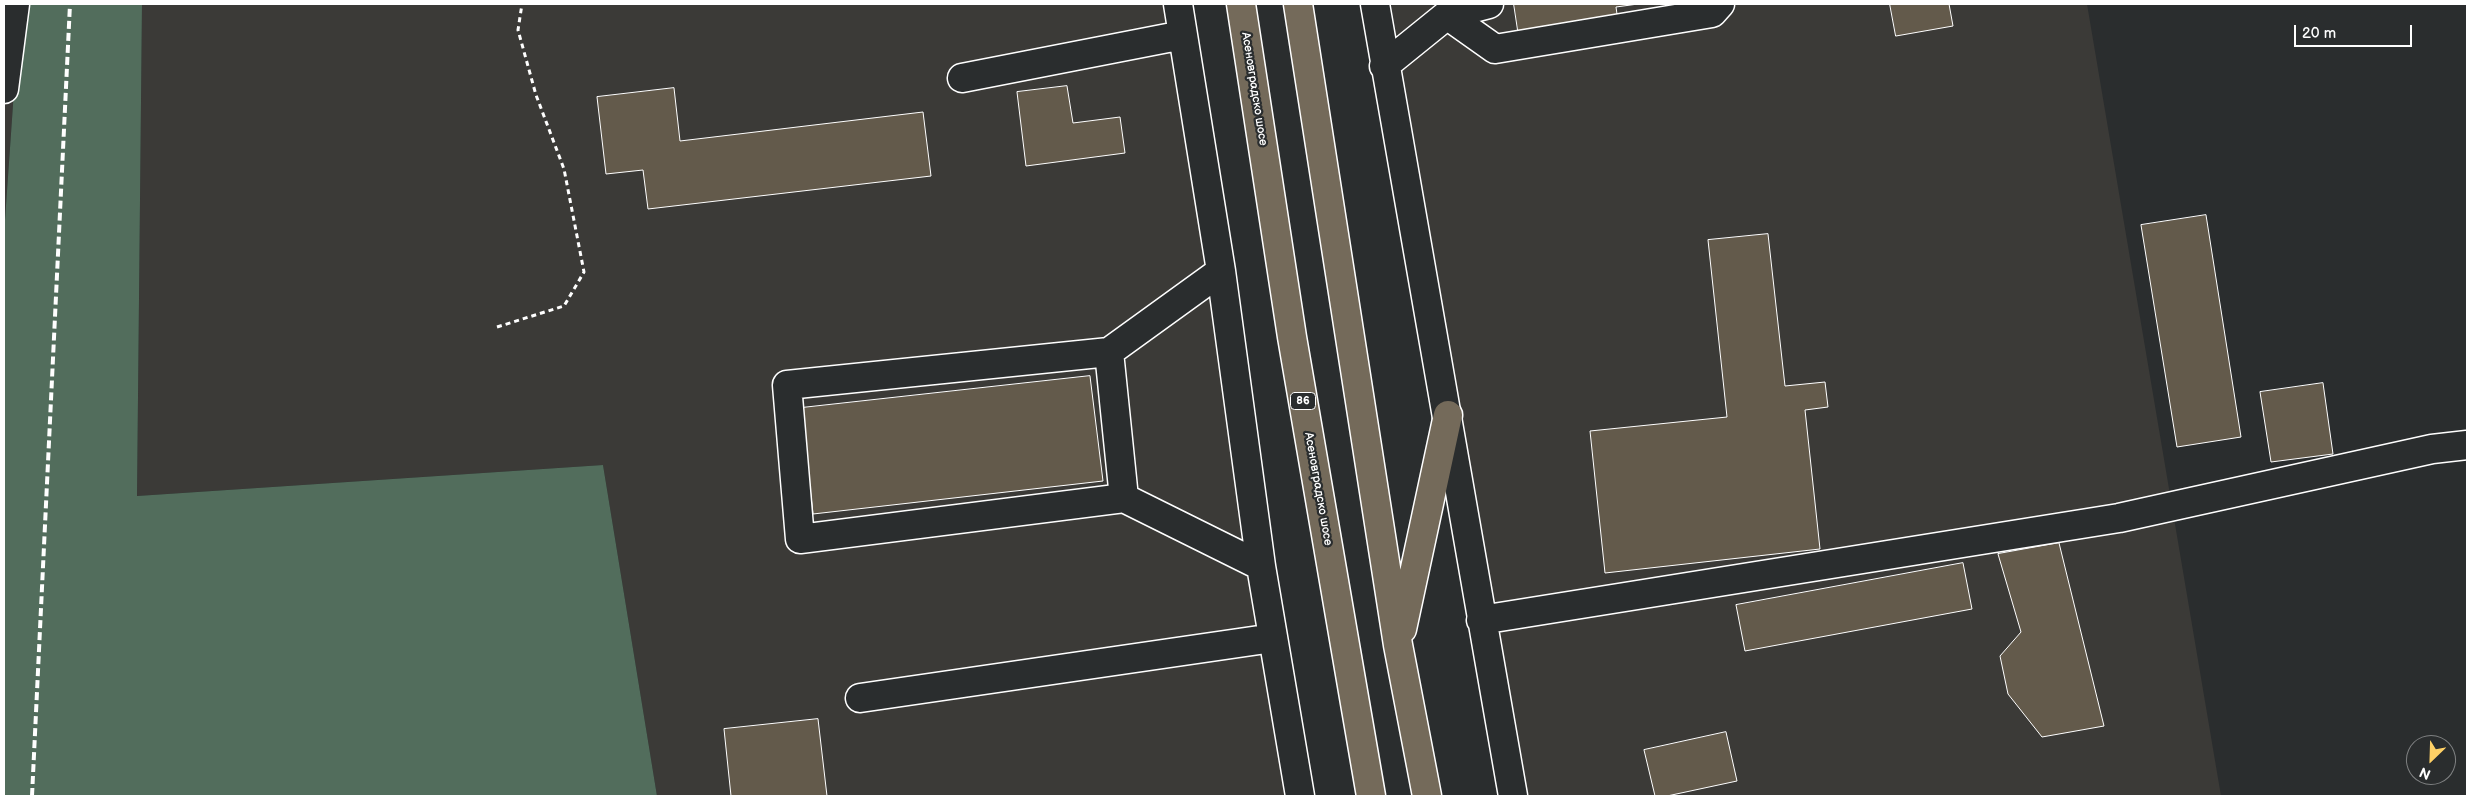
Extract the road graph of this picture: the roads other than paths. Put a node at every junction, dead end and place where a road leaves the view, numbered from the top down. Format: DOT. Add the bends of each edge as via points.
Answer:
graph roads {
  1 [pos="14,4"];
  2 [pos="1178,4"];
  3 [pos="1241,4"];
  4 [pos="1298,4"];
  5 [pos="1375,4"];
  6 [pos="1489,4"];
  7 [pos="1720,4"];
  8 [pos="1447,15"];
  9 [pos="1183,35"];
  10 [pos="1384,66"];
  11 [pos="962,78"];
  12 [pos="4,89"];
  13 [pos="1221,271"];
  14 [pos="1109,352"];
  15 [pos="1448,414"];
  16 [pos="2467,445"];
  17 [pos="1124,498"];
  18 [pos="1260,566"];
  19 [pos="1481,620"];
  20 [pos="1273,638"];
  21 [pos="1398,645"];
  22 [pos="860,698"];
  23 [pos="1300,796"];
  24 [pos="1371,796"];
  25 [pos="1427,796"];
  26 [pos="1512,796"];
  1 -- 12 [label="street"];
  2 -- 9 [label="street"];
  3 -- 24 [label="highway, Асеновградско шосе / 86" via="1292,338"];
  4 -- 21 [label="highway"];
  5 -- 10 [label="street"];
  6 -- 8 [label="street"];
  7 -- 8 [label="street" via="1712,13 1495,49"];
  8 -- 10 [label="street"];
  9 -- 11 [label="street"];
  9 -- 13 [label="street"];
  10 -- 15 [label="street"];
  13 -- 14 [label="street"];
  13 -- 18 [label="street"];
  14 -- 17 [label="street"];
  14 -- 17 [label="street" via="787,385 800,538"];
  15 -- 19 [label="street"];
  15 -- 21 [label="highway"];
  16 -- 19 [label="street" via="2432,449 2119,518"];
  17 -- 18 [label="street"];
  18 -- 20 [label="street"];
  19 -- 26 [label="street"];
  20 -- 22 [label="street"];
  20 -- 23 [label="street"];
  21 -- 25 [label="highway"];
}
